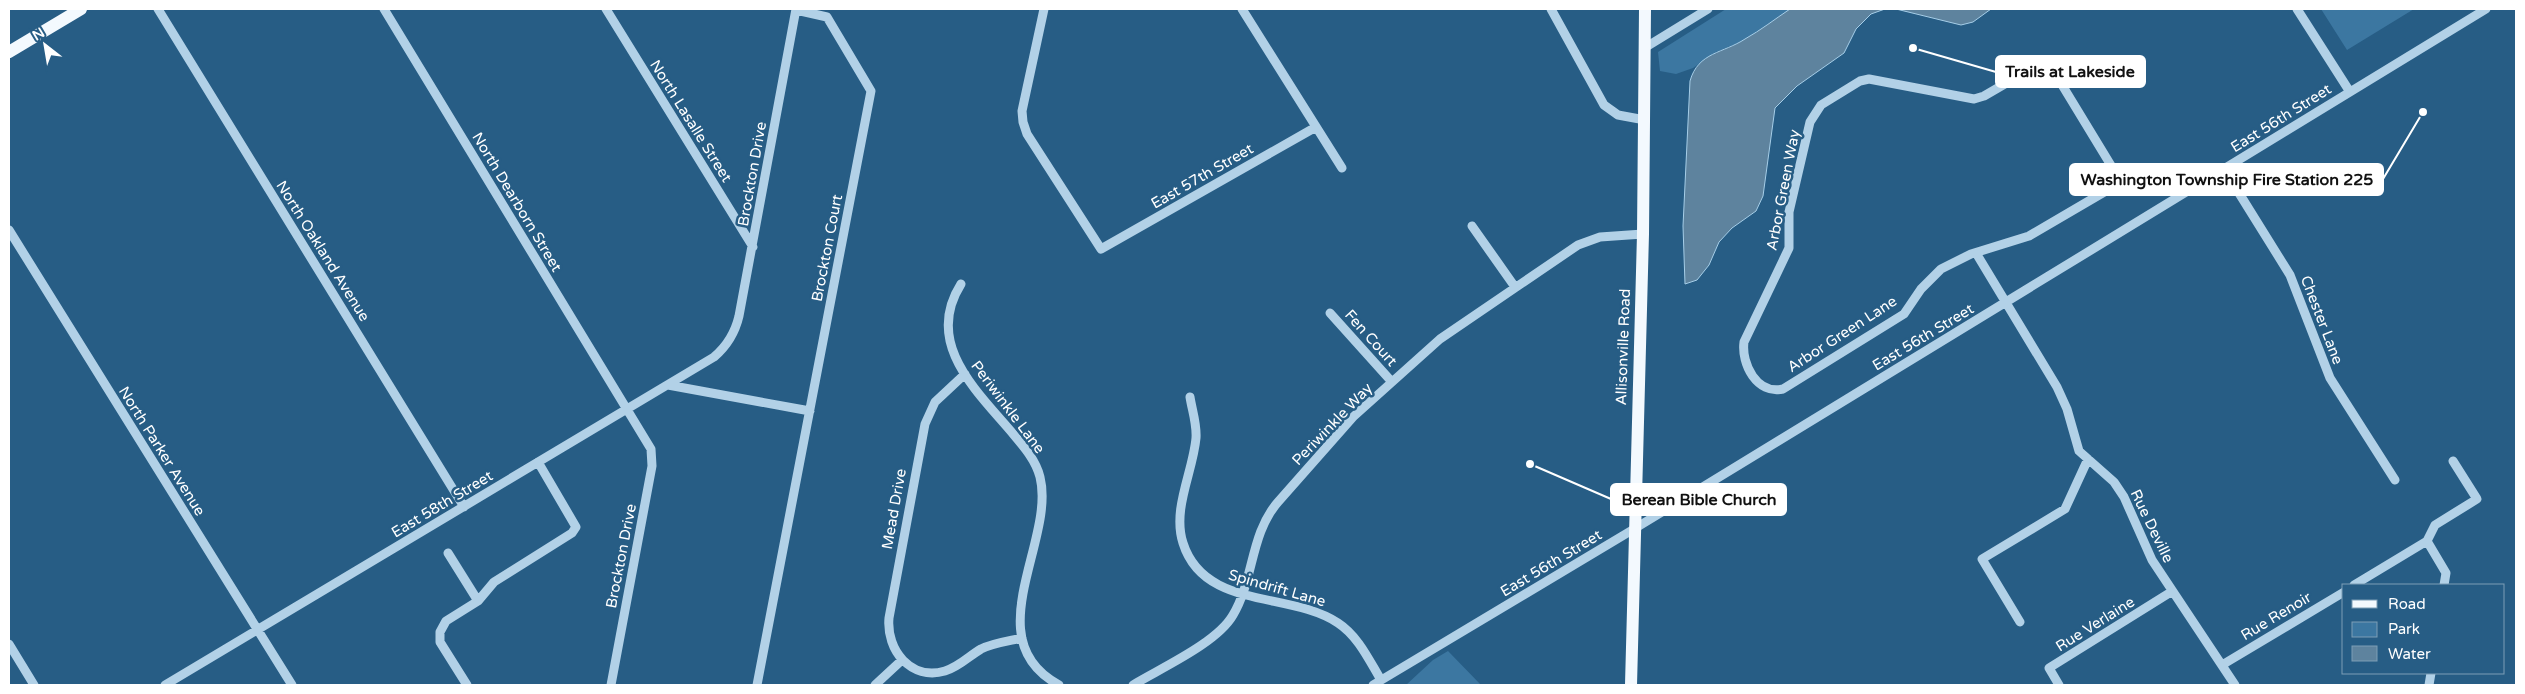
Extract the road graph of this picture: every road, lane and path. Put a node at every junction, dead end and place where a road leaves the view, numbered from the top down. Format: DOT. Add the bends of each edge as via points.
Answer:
graph roads {
  1 [pos="81,9"];
  2 [pos="158,9"];
  3 [pos="384,9"];
  4 [pos="606,9"];
  5 [pos="1044,9"];
  6 [pos="1242,9"];
  7 [pos="1551,9"];
  8 [pos="1645,9"];
  9 [pos="1708,9"];
  10 [pos="2297,9"];
  11 [pos="2486,9"];
  12 [pos="796,10"];
  13 [pos="1646,47"];
  14 [pos="9,52"];
  15 [pos="2350,92"];
  16 [pos="1645,120"];
  17 [pos="2084,122"];
  18 [pos="1316,127"];
  19 [pos="1342,168"];
  20 [pos="2224,169"];
  21 [pos="1472,226"];
  22 [pos="9,230"];
  23 [pos="1643,234"];
  24 [pos="753,247"];
  25 [pos="1976,253"];
  26 [pos="961,284"];
  27 [pos="1515,287"];
  28 [pos="2005,303"];
  29 [pos="1330,313"];
  30 [pos="729,341"];
  31 [pos="965,374"];
  32 [pos="1752,374"];
  33 [pos="1392,382"];
  34 [pos="668,384"];
  35 [pos="1190,397"];
  36 [pos="628,408"];
  37 [pos="810,411"];
  38 [pos="2088,459"];
  39 [pos="2453,461"];
  40 [pos="538,462"];
  41 [pos="2395,480"];
  42 [pos="464,507"];
  43 [pos="1634,529"];
  44 [pos="2427,542"];
  45 [pos="448,553"];
  46 [pos="2356,584"];
  47 [pos="2444,584"];
  48 [pos="2171,592"];
  49 [pos="1242,593"];
  50 [pos="2342,593"];
  51 [pos="478,601"];
  52 [pos="2020,622"];
  53 [pos="257,630"];
  54 [pos="1022,638"];
  55 [pos="9,644"];
  56 [pos="902,660"];
  57 [pos="2222,665"];
  58 [pos="1377,683"];
  59 [pos="34,685"];
  60 [pos="165,685"];
  61 [pos="292,685"];
  62 [pos="467,685"];
  63 [pos="611,685"];
  64 [pos="757,685"];
  65 [pos="875,685"];
  66 [pos="1059,685"];
  67 [pos="1133,685"];
  68 [pos="1631,685"];
  69 [pos="2059,685"];
  70 [pos="2235,685"];
  1 -- 14 [label="main road"];
  2 -- 42 [label="street, North Oakland Avenue"];
  3 -- 36 [label="street, North Dearborn Street"];
  4 -- 24 [label="street, North Lasalle Street"];
  5 -- 18 [label="street, East 57th Street" via="1022,111 1023,122 1027,134 1101,249"];
  6 -- 18 [label="street"];
  7 -- 16 [label="street" via="1606,108 1618,115"];
  8 -- 13 [label="main road, Allisonville Road"];
  9 -- 13 [label="street"];
  10 -- 15 [label="street"];
  11 -- 15 [label="street, East 56th Street"];
  12 -- 24 [label="street, Brockton Drive"];
  12 -- 37 [label="street, Brockton Court" via="827,17 871,91"];
  13 -- 16 [label="main road, Allisonville Road"];
  15 -- 20 [label="street, East 56th Street"];
  16 -- 23 [label="main road, Allisonville Road"];
  17 -- 25 [label="street, Arbor Green Lane" via="2116,174 2111,188 2029,236"];
  17 -- 32 [label="street, Arbor Green Way" via="2056,75 2040,66 1974,99 1871,78 1820,105 1810,122 1789,212 1788,248 1744,342 1743,357"];
  18 -- 19 [label="street"];
  20 -- 28 [label="street, East 56th Street"];
  20 -- 41 [label="street, Chester Lane" via="2290,275 2330,378"];
  21 -- 27 [label="street"];
  22 -- 53 [label="street, North Parker Avenue"];
  23 -- 27 [label="street, Periwinkle Way" via="1588,240"];
  23 -- 43 [label="main road, Allisonville Road"];
  24 -- 30 [label="street, Brockton Drive" via="740,316"];
  25 -- 28 [label="street, Rue Deville"];
  25 -- 32 [label="street, Arbor Green Lane" via="1957,260 1934,275 1904,314 1783,388 1768,389 1759,384"];
  26 -- 31 [label="street, Periwinkle Lane" via="952,301 947,325 951,349"];
  27 -- 33 [label="street, Periwinkle Way" via="1449,332"];
  28 -- 38 [label="street, Rue Deville" via="2057,386 2068,409 2079,451"];
  28 -- 43 [label="street, East 56th Street"];
  29 -- 33 [label="street, Fen Court"];
  30 -- 34 [label="street, East 58th Street" via="714,357"];
  31 -- 54 [label="street, Periwinkle Lane" via="1028,453 1040,479 1041,505 1020,609"];
  31 -- 56 [label="street, Mead Drive" via="930,410 917,460 888,623 892,645"];
  33 -- 49 [label="street, Periwinkle Way" via="1353,417 1274,507 1260,530"];
  34 -- 36 [label="street, East 58th Street"];
  34 -- 37 [label="street"];
  35 -- 49 [label="street, Spindrift Lane" via="1196,436 1181,512 1182,540 1202,573 1217,584"];
  36 -- 40 [label="street, East 58th Street"];
  36 -- 63 [label="street, Brockton Drive" via="649,444 652,466"];
  37 -- 64 [label="street, Brockton Court"];
  38 -- 48 [label="street, Rue Deville" via="2114,482 2124,497 2152,560"];
  38 -- 52 [label="street" via="2065,509 1982,558"];
  39 -- 44 [label="street" via="2476,499 2435,525"];
  40 -- 42 [label="street, East 58th Street"];
  40 -- 51 [label="street" via="576,527 572,533 494,582"];
  42 -- 53 [label="street, East 58th Street"];
  43 -- 58 [label="street, East 56th Street"];
  43 -- 68 [label="main road, Allisonville Road"];
  44 -- 46 [label="street"];
  44 -- 47 [label="street" via="2446,573"];
  45 -- 51 [label="street"];
  48 -- 57 [label="street, Rue Deville"];
  48 -- 69 [label="street, Rue Verlaine" via="2049,668"];
  49 -- 58 [label="street, Spindrift Lane" via="1321,614 1339,623 1357,641"];
  49 -- 67 [label="street, Periwinkle Way" via="1232,616 1217,634"];
  50 -- 57 [label="street, Rue Renoir"];
  51 -- 62 [label="street" via="449,618 440,634 440,642"];
  53 -- 60 [label="street, East 58th Street"];
  53 -- 61 [label="street, North Parker Avenue"];
  54 -- 56 [label="street" via="984,648 954,668 937,673 918,670"];
  54 -- 66 [label="street" via="1033,662"];
  55 -- 59 [label="street"];
  56 -- 65 [label="street"];
  57 -- 70 [label="street, Rue Deville"];
}
